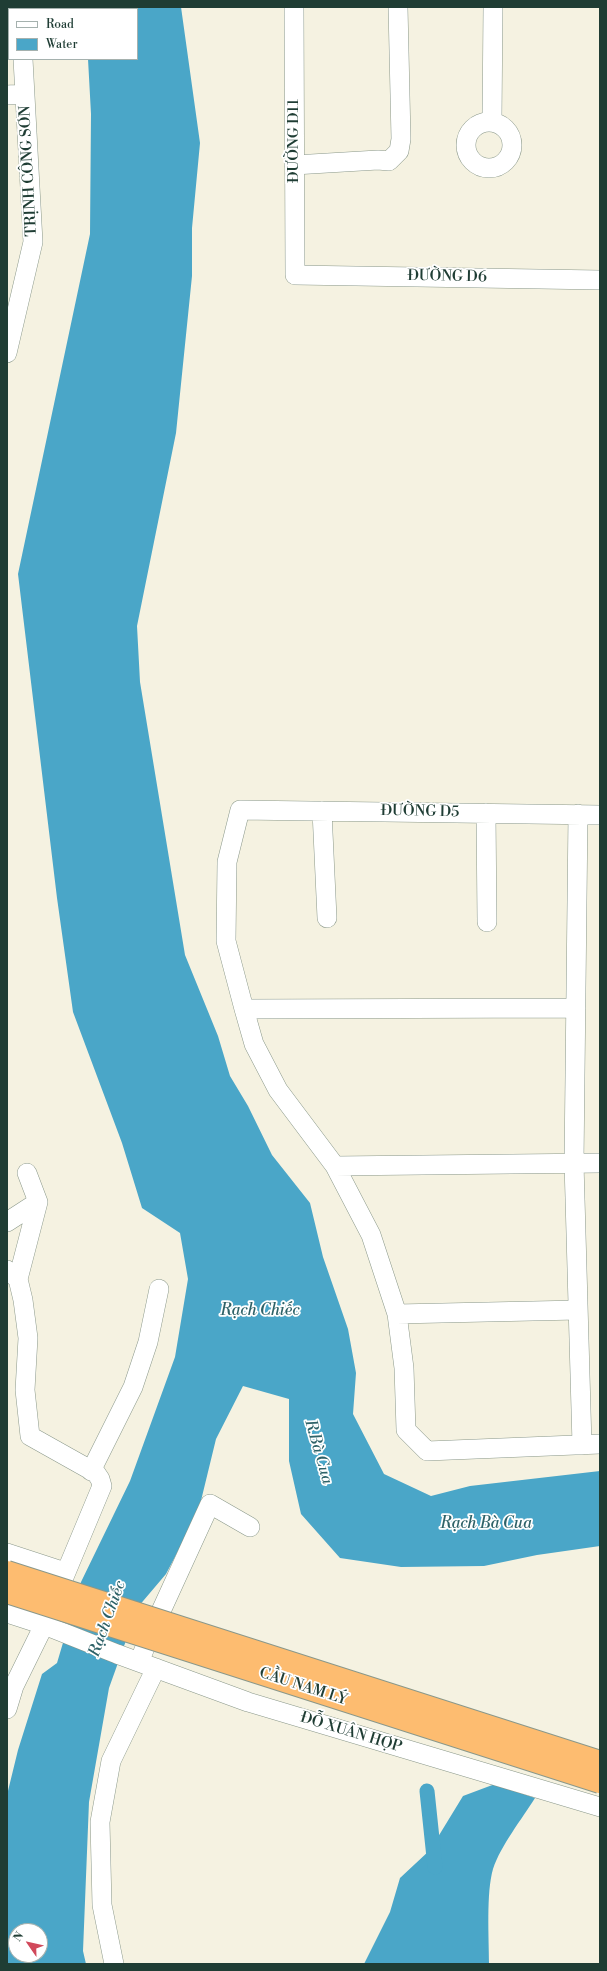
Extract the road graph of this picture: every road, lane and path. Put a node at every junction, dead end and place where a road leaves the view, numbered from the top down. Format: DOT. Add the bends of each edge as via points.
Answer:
graph roads {
  1 [pos="294,7"];
  2 [pos="398,7"];
  3 [pos="493,7"];
  4 [pos="23,60"];
  5 [pos="16,94"];
  6 [pos="492,121"];
  7 [pos="294,165"];
  8 [pos="295,275"];
  9 [pos="600,280"];
  10 [pos="7,353"];
  11 [pos="322,811"];
  12 [pos="486,813"];
  13 [pos="578,814"];
  14 [pos="600,815"];
  15 [pos="327,918"];
  16 [pos="486,922"];
  17 [pos="576,1008"];
  18 [pos="244,1009"];
  19 [pos="574,1163"];
  20 [pos="600,1163"];
  21 [pos="335,1166"];
  22 [pos="27,1173"];
  23 [pos="38,1202"];
  24 [pos="7,1222"];
  25 [pos="12,1274"];
  26 [pos="159,1289"];
  27 [pos="578,1310"];
  28 [pos="397,1314"];
  29 [pos="591,1445"];
  30 [pos="92,1470"];
  31 [pos="250,1528"];
  32 [pos="7,1553"];
  33 [pos="7,1572"];
  34 [pos="65,1572"];
  35 [pos="7,1592"];
  36 [pos="7,1612"];
  37 [pos="44,1625"];
  38 [pos="148,1665"];
  39 [pos="7,1709"];
  40 [pos="600,1762"];
  41 [pos="600,1766"];
  42 [pos="600,1782"];
  43 [pos="594,1805"];
  44 [pos="114,1964"];
  1 -- 7 [label="street, ĐƯỜNG D11"];
  2 -- 7 [label="street" via="401,139 399,151 389,161"];
  3 -- 6 [label="street"];
  4 -- 5 [label="street, TRỊNH CÔNG SƠN"];
  5 -- 10 [label="street, TRỊNH CÔNG SƠN" via="33,242"];
  7 -- 8 [label="street, ĐƯỜNG D11"];
  8 -- 9 [label="street, ĐƯỜNG D6"];
  11 -- 12 [label="street, ĐƯỜNG D5"];
  11 -- 15 [label="street"];
  11 -- 18 [label="street, ĐƯỜNG D5" via="240,810 227,862 226,941"];
  12 -- 13 [label="street, ĐƯỜNG D5"];
  12 -- 16 [label="street"];
  13 -- 14 [label="street, ĐƯỜNG D5"];
  13 -- 17 [label="street"];
  17 -- 18 [label="street"];
  17 -- 19 [label="street"];
  18 -- 21 [label="street" via="254,1044 278,1090"];
  19 -- 20 [label="street"];
  19 -- 21 [label="street"];
  19 -- 27 [label="street"];
  21 -- 28 [label="street" via="372,1235"];
  22 -- 23 [label="street"];
  23 -- 24 [label="street"];
  23 -- 25 [label="street"];
  25 -- 30 [label="street" via="23,1300 28,1338 25,1390 30,1436"];
  26 -- 30 [label="street" via="148,1342 133,1387"];
  27 -- 28 [label="street"];
  27 -- 29 [label="street"];
  28 -- 29 [label="street" via="404,1368 406,1430 427,1451"];
  30 -- 34 [label="street" via="100,1479 102,1486"];
  31 -- 38 [label="street" via="210,1504 151,1633"];
  32 -- 34 [label="street"];
  33 -- 40 [label="main road, CẦU NAM LÝ, bridge"];
  34 -- 37 [label="street"];
  35 -- 42 [label="main road, CẦU NAM LÝ, bridge"];
  36 -- 37 [label="street"];
  37 -- 38 [label="street, ĐỖ XUÂN HỢP"];
  37 -- 39 [label="street" via="14,1686"];
  38 -- 43 [label="street, ĐỖ XUÂN HỢP" via="248,1702"];
  38 -- 44 [label="street" via="111,1761 100,1822 102,1905"];
  41 -- 43 [label="street, ĐỖ XUÂN HỢP"];
}
